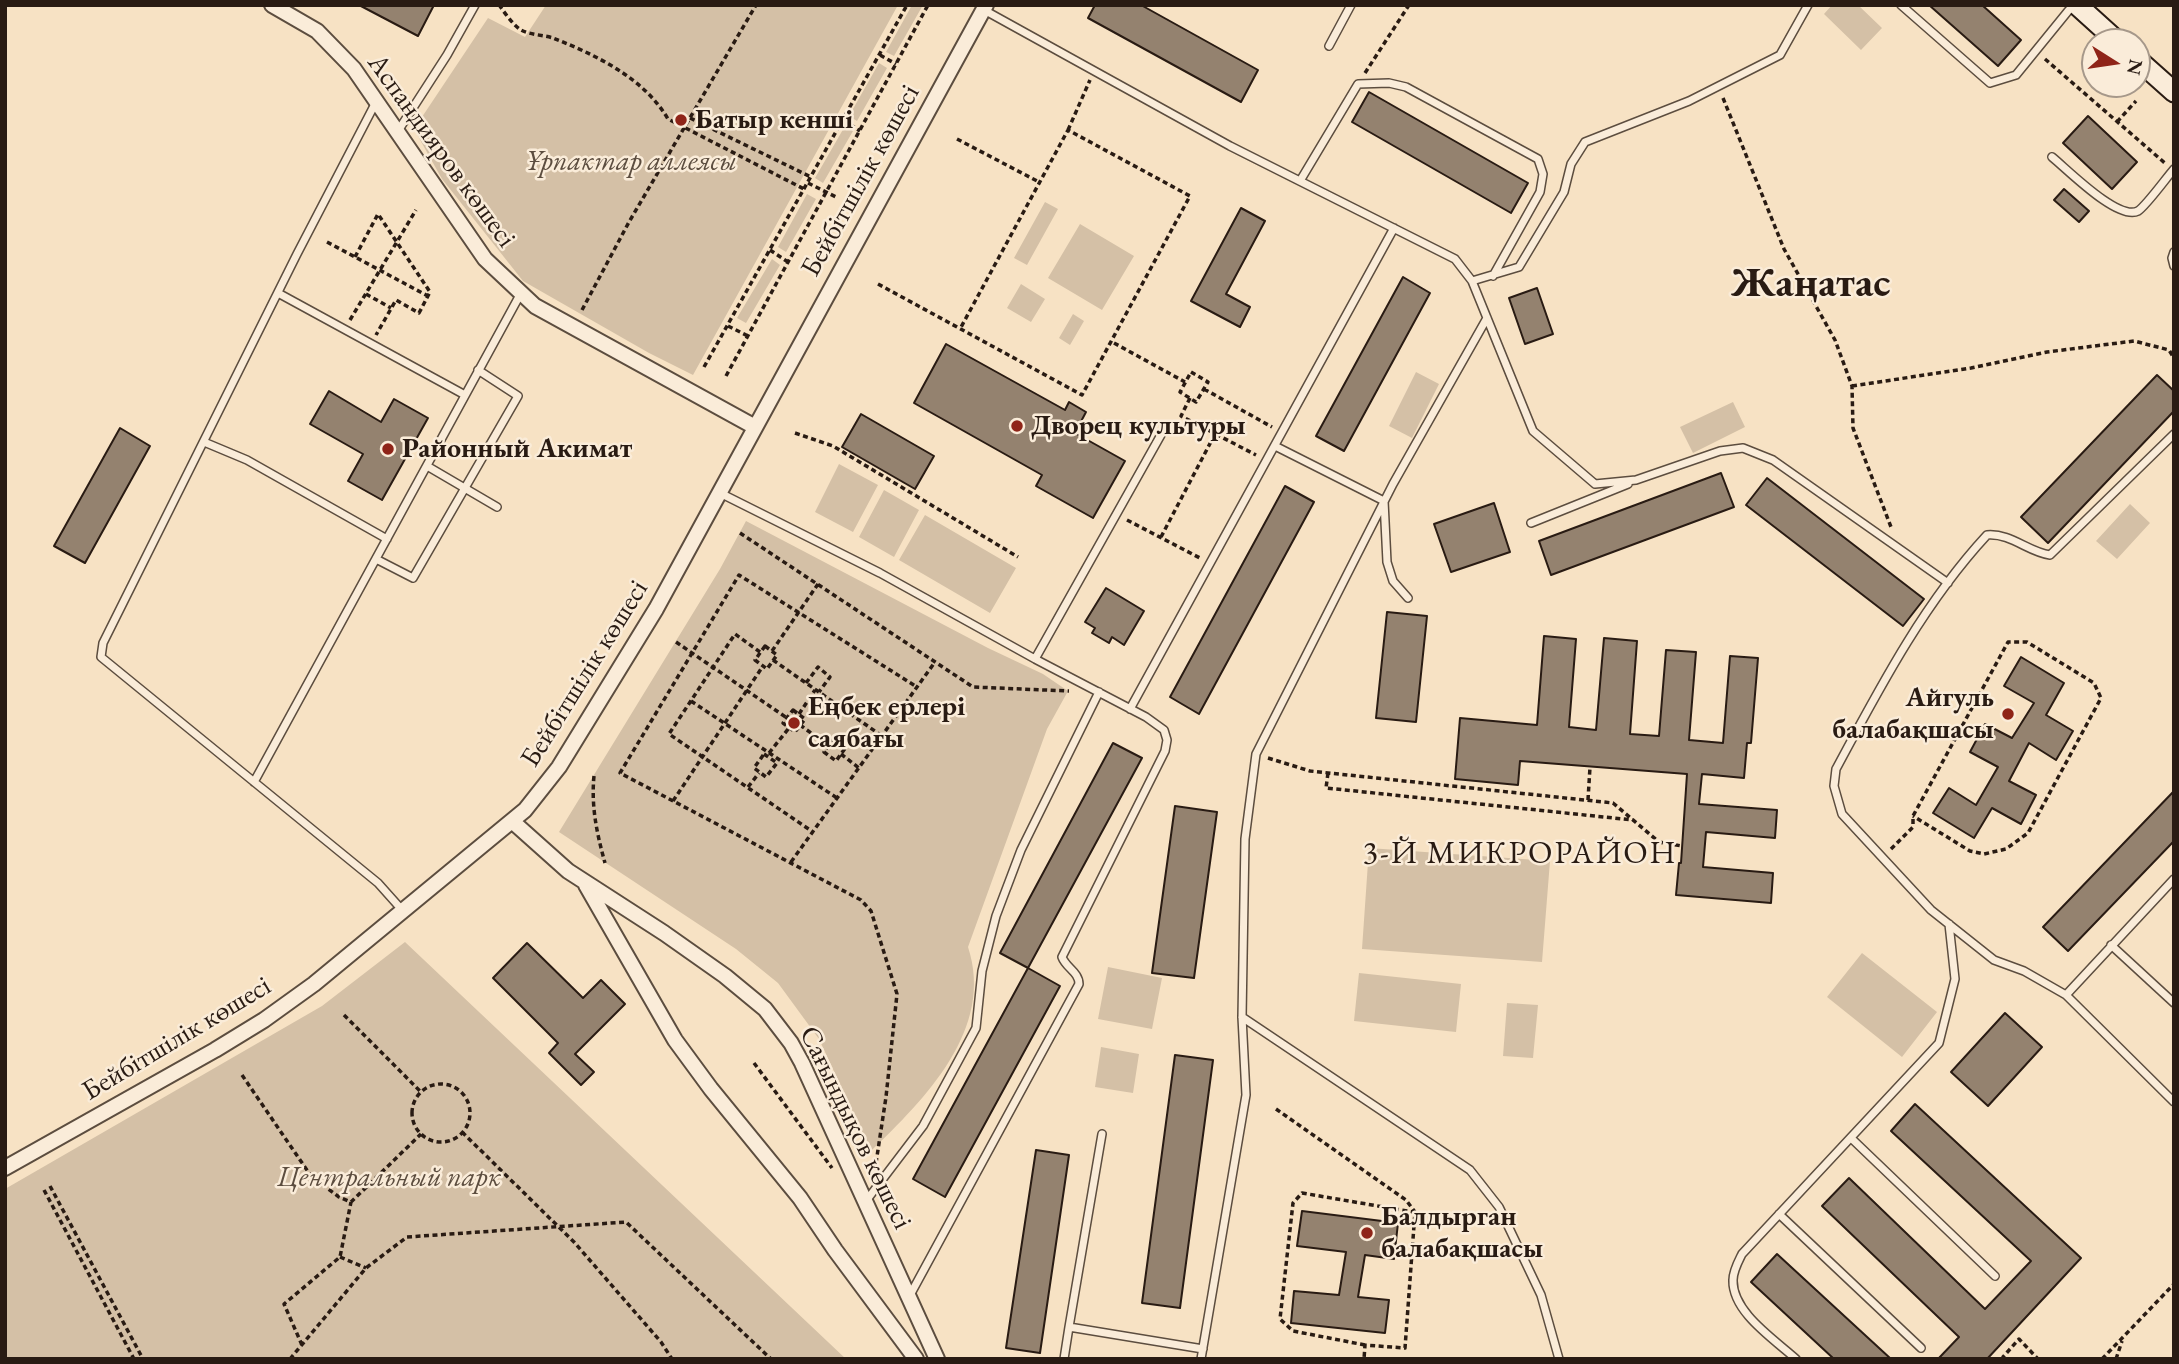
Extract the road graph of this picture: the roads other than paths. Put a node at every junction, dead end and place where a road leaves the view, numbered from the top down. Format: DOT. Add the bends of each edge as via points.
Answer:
graph roads {
  1 [pos="272,5"];
  2 [pos="475,5"];
  3 [pos="1351,5"];
  4 [pos="1808,5"];
  5 [pos="1901,5"];
  6 [pos="2075,5"];
  7 [pos="984,8"];
  8 [pos="2102,28"];
  9 [pos="1329,46"];
  10 [pos="2151,71"];
  11 [pos="2174,92"];
  12 [pos="377,102"];
  13 [pos="398,131"];
  14 [pos="2052,158"];
  15 [pos="2173,169"];
  16 [pos="1300,181"];
  17 [pos="1394,228"];
  18 [pos="2174,252"];
  19 [pos="2174,267"];
  20 [pos="1493,276"];
  21 [pos="1472,281"];
  22 [pos="278,293"];
  23 [pos="520,293"];
  24 [pos="1487,318"];
  25 [pos="478,370"];
  26 [pos="465,395"];
  27 [pos="755,427"];
  28 [pos="1162,433"];
  29 [pos="2174,434"];
  30 [pos="204,442"];
  31 [pos="1275,446"];
  32 [pos="426,466"];
  33 [pos="1636,481"];
  34 [pos="465,488"];
  35 [pos="719,493"];
  36 [pos="1384,501"];
  37 [pos="497,507"];
  38 [pos="1531,523"];
  39 [pos="387,539"];
  40 [pos="376,559"];
  41 [pos="1948,583"];
  42 [pos="1408,598"];
  43 [pos="1035,659"];
  44 [pos="1099,692"];
  45 [pos="1130,709"];
  46 [pos="254,782"];
  47 [pos="512,821"];
  48 [pos="2174,879"];
  49 [pos="583,881"];
  50 [pos="402,911"];
  51 [pos="1949,924"];
  52 [pos="2111,945"];
  53 [pos="2066,995"];
  54 [pos="2174,1003"];
  55 [pos="1242,1017"];
  56 [pos="2174,1102"];
  57 [pos="1102,1134"];
  58 [pos="1851,1138"];
  59 [pos="5,1168"];
  60 [pos="865,1202"];
  61 [pos="1779,1214"];
  62 [pos="1995,1276"];
  63 [pos="909,1298"];
  64 [pos="1069,1327"];
  65 [pos="1921,1348"];
  66 [pos="1203,1349"];
  67 [pos="916,1359"];
  68 [pos="937,1359"];
  69 [pos="1064,1359"];
  70 [pos="1201,1359"];
  71 [pos="1559,1359"];
  72 [pos="1796,1359"];
  1 -- 12 [label="street, Аспандияров көшесі" via="317,31 354,69"];
  2 -- 13 [label="lane"];
  3 -- 9 [label="lane"];
  4 -- 20 [label="lane" via="1780,55 1689,101 1585,142 1571,164 1564,192 1519,268"];
  5 -- 6 [label="lane" via="1990,83 2016,75"];
  6 -- 8 [label="main road"];
  7 -- 16 [label="lane"];
  7 -- 27 [label="street, Бейбітшілік көшесі"];
  10 -- 11 [label="main road"];
  12 -- 13 [label="street, Аспандияров көшесі"];
  12 -- 22 [label="lane"];
  13 -- 23 [label="street, Аспандияров көшесі" via="485,258"];
  14 -- 15 [label="lane" via="2115,209 2129,212 2139,210"];
  16 -- 17 [label="lane"];
  16 -- 20 [label="lane" via="1358,84 1406,87 1538,159 1543,174 1540,192"];
  17 -- 21 [label="lane" via="1455,259"];
  17 -- 31 [label="lane"];
  18 -- 19 [label="lane"];
  20 -- 21 [label="lane"];
  21 -- 24 [label="lane"];
  22 -- 26 [label="lane"];
  22 -- 30 [label="lane"];
  23 -- 25 [label="lane"];
  23 -- 27 [label="street, Аспандияров көшесі" via="535,306"];
  24 -- 33 [label="lane" via="1533,431 1595,484"];
  24 -- 36 [label="lane"];
  25 -- 26 [label="lane"];
  25 -- 34 [label="lane" via="518,396"];
  26 -- 32 [label="lane"];
  27 -- 35 [label="street, Бейбітшілік көшесі"];
  28 -- 43 [label="lane"];
  29 -- 41 [label="lane" via="2050,555 1999,534 1987,535"];
  30 -- 39 [label="lane" via="247,460"];
  30 -- 46 [label="lane" via="103,643 101,657"];
  31 -- 36 [label="lane"];
  31 -- 45 [label="lane"];
  32 -- 34 [label="lane"];
  32 -- 39 [label="lane"];
  33 -- 38 [label="lane"];
  33 -- 41 [label="lane" via="1720,451 1743,448 1773,460"];
  34 -- 37 [label="lane"];
  34 -- 40 [label="lane" via="413,578"];
  35 -- 43 [label="lane" via="880,573"];
  35 -- 47 [label="street, Бейбітшілік көшесі" via="656,609 559,767"];
  36 -- 42 [label="lane" via="1387,562 1393,581"];
  36 -- 55 [label="lane" via="1256,754 1245,839"];
  39 -- 40 [label="lane"];
  40 -- 46 [label="lane"];
  41 -- 51 [label="lane" via="1887,674 1836,769 1834,786 1842,814"];
  43 -- 44 [label="lane"];
  44 -- 45 [label="lane"];
  44 -- 60 [label="lane" via="1021,850 996,916 982,971 976,1028 923,1126"];
  45 -- 63 [label="lane" via="1164,730 1165,751 1062,957 1079,984"];
  46 -- 50 [label="lane" via="379,883"];
  47 -- 49 [label="street, Сағындықов көшесі"];
  47 -- 50 [label="street, Бейбітшілік көшесі"];
  48 -- 52 [label="lane"];
  49 -- 60 [label="street, Сағындықов көшесі" via="674,940 765,1009 802,1063"];
  49 -- 67 [label="street, Сағындықов көшесі" via="675,1040 800,1198"];
  50 -- 59 [label="street, Бейбітшілік көшесі" via="264,1020"];
  51 -- 53 [label="lane" via="1994,960"];
  51 -- 58 [label="lane" via="1955,979 1939,1043"];
  52 -- 53 [label="lane"];
  52 -- 54 [label="lane"];
  53 -- 56 [label="lane"];
  55 -- 66 [label="lane" via="1246,1095"];
  55 -- 71 [label="lane" via="1470,1170 1499,1208 1541,1295"];
  57 -- 64 [label="lane"];
  58 -- 61 [label="lane"];
  58 -- 62 [label="lane"];
  60 -- 63 [label="street, Сағындықов көшесі"];
  61 -- 65 [label="lane"];
  61 -- 72 [label="lane" via="1742,1254 1733,1280 1741,1308"];
  63 -- 68 [label="street, Сағындықов көшесі"];
  64 -- 66 [label="lane"];
  64 -- 69 [label="lane"];
  66 -- 70 [label="lane"];
}
